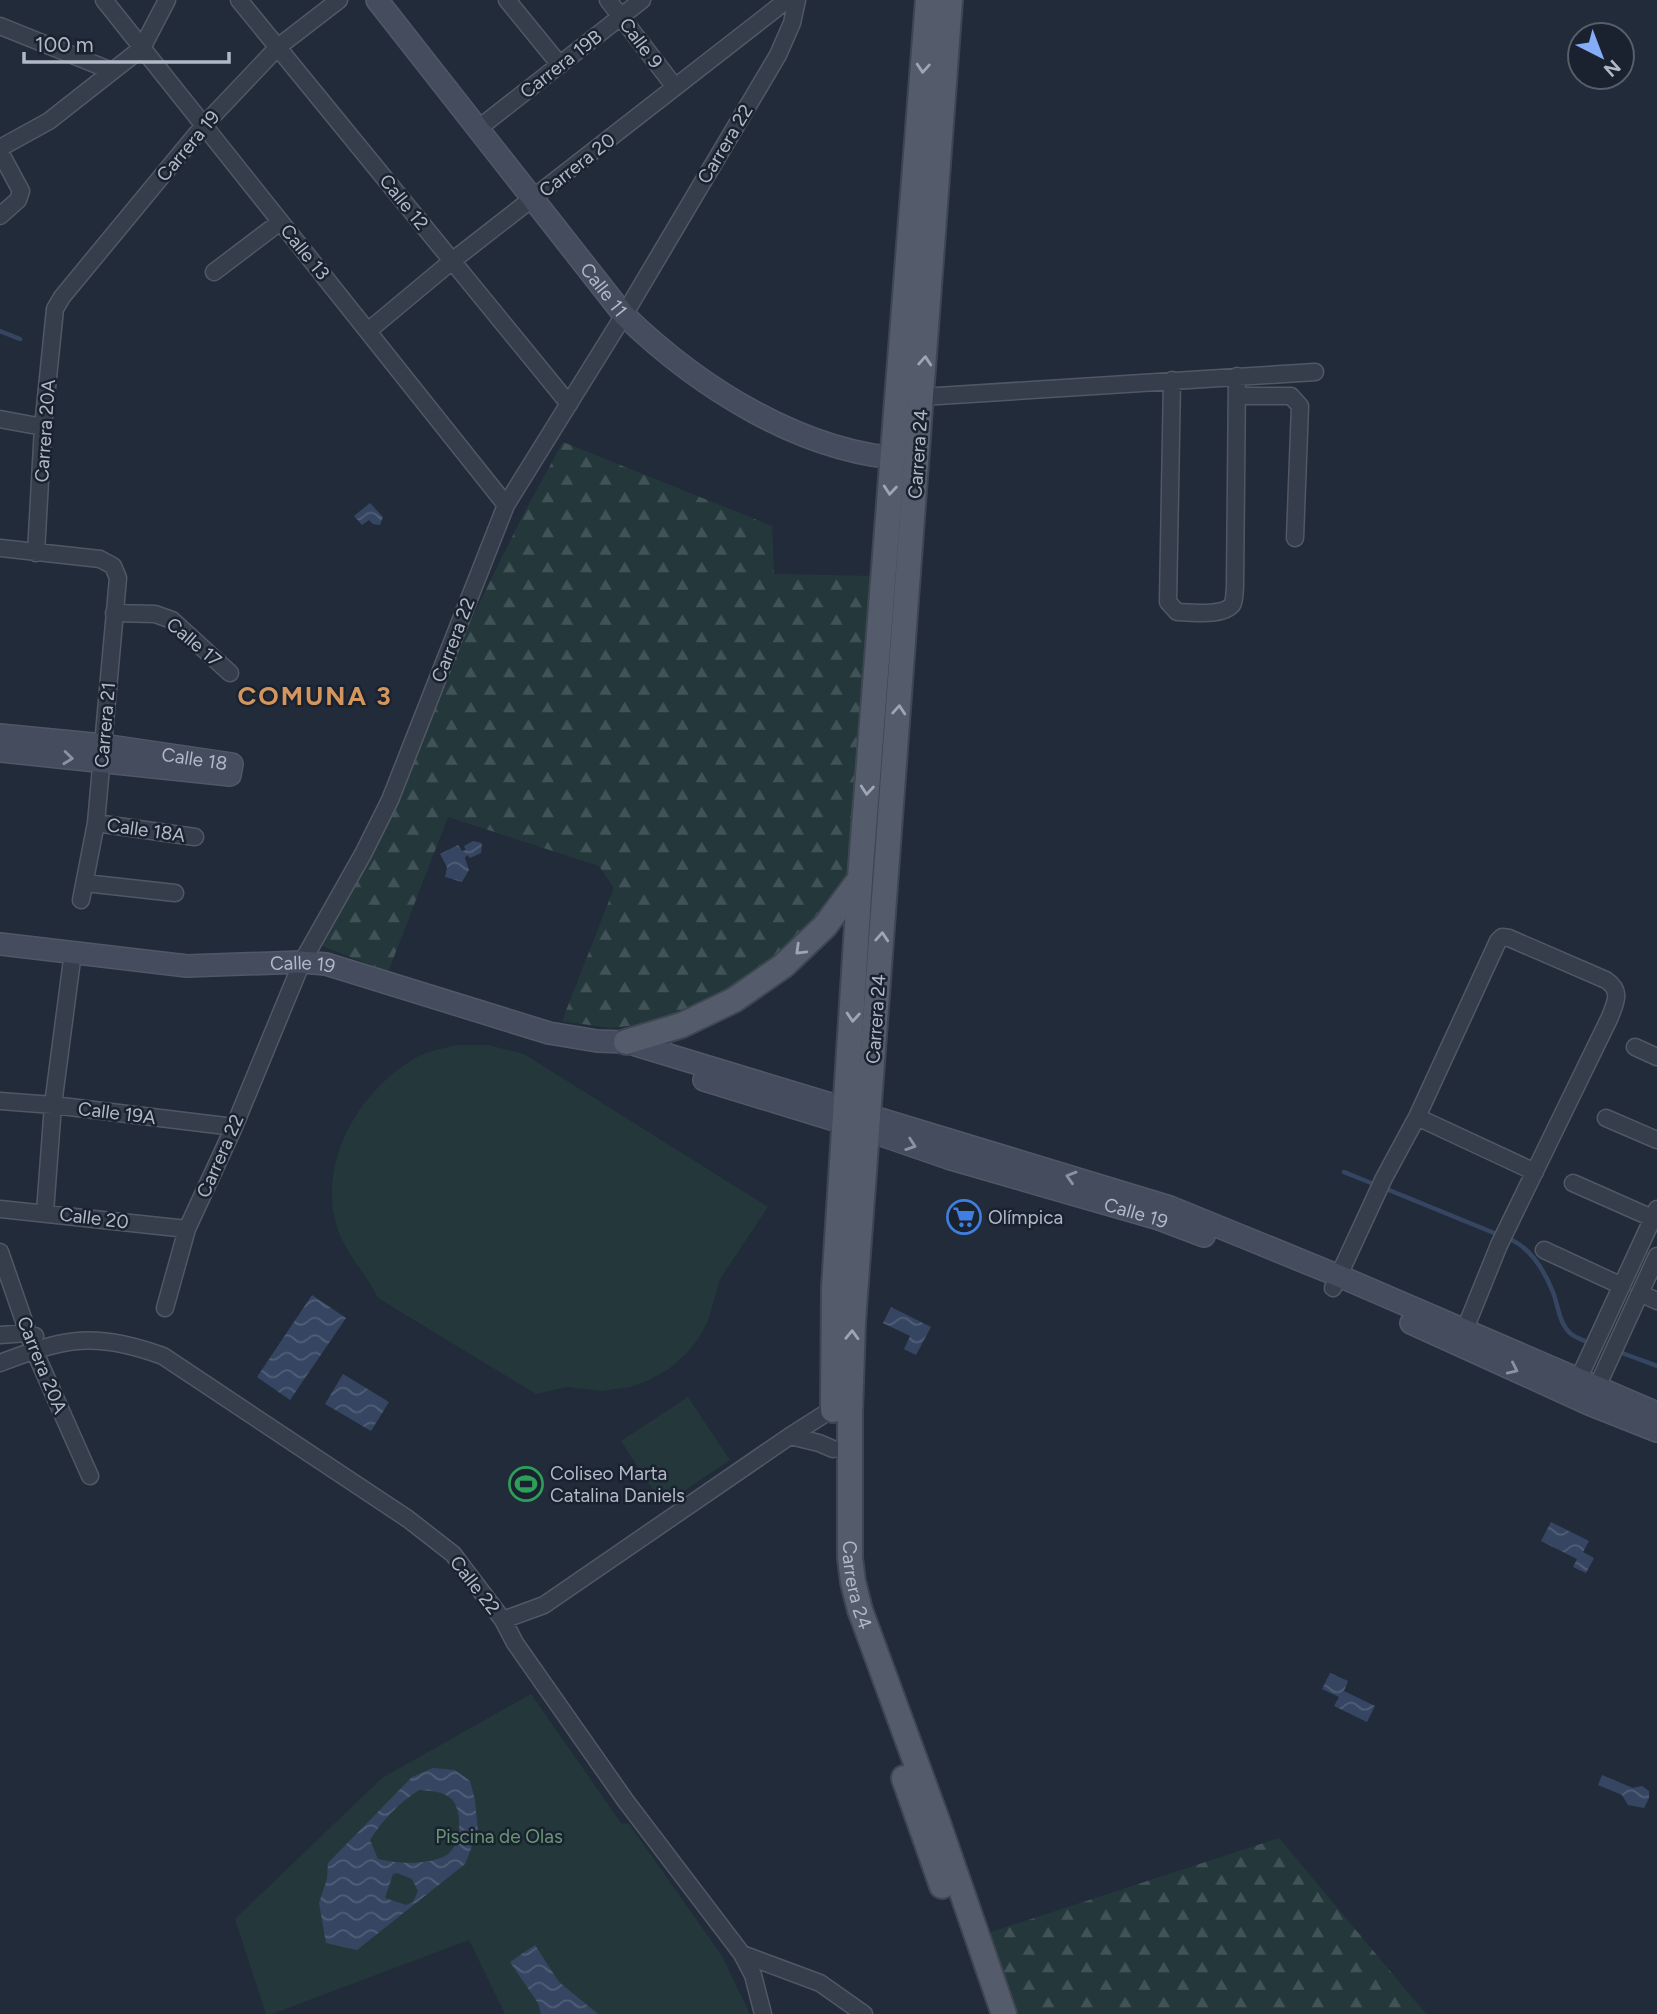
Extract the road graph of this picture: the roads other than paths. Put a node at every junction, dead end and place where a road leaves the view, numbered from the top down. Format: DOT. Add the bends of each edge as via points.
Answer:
graph roads {
  1 [pos="104,0"];
  2 [pos="167,0"];
  3 [pos="239,0"];
  4 [pos="339,0"];
  5 [pos="377,0"];
  6 [pos="506,0"];
  7 [pos="608,0"];
  8 [pos="642,0"];
  9 [pos="787,0"];
  10 [pos="797,0"];
  11 [pos="928,0"];
  12 [pos="950,0"];
  13 [pos="621,17"];
  14 [pos="0,26"];
  15 [pos="278,47"];
  16 [pos="142,48"];
  17 [pos="560,65"];
  18 [pos="112,71"];
  19 [pos="675,87"];
  20 [pos="204,125"];
  21 [pos="479,128"];
  22 [pos="0,150"];
  23 [pos="532,200"];
  24 [pos="0,216"];
  25 [pos="281,222"];
  26 [pos="452,261"];
  27 [pos="214,272"];
  28 [pos="55,309"];
  29 [pos="624,315"];
  30 [pos="368,331"];
  31 [pos="1315,372"];
  32 [pos="1237,376"];
  33 [pos="1172,380"];
  34 [pos="922,397"];
  35 [pos="1237,397"];
  36 [pos="569,404"];
  37 [pos="896,418"];
  38 [pos="0,419"];
  39 [pos="43,427"];
  40 [pos="905,459"];
  41 [pos="506,505"];
  42 [pos="1295,538"];
  43 [pos="0,548"];
  44 [pos="36,553"];
  45 [pos="114,613"];
  46 [pos="230,674"];
  47 [pos="0,734"];
  48 [pos="0,751"];
  49 [pos="103,754"];
  50 [pos="96,823"];
  51 [pos="195,837"];
  52 [pos="860,879"];
  53 [pos="85,883"];
  54 [pos="175,893"];
  55 [pos="81,900"];
  56 [pos="0,944"];
  57 [pos="73,952"];
  58 [pos="302,962"];
  59 [pos="597,1041"];
  60 [pos="626,1042"];
  61 [pos="1635,1047"];
  62 [pos="1657,1058"];
  63 [pos="746,1086"];
  64 [pos="0,1101"];
  65 [pos="53,1105"];
  66 [pos="1417,1117"];
  67 [pos="1606,1118"];
  68 [pos="857,1119"];
  69 [pos="234,1127"];
  70 [pos="1657,1140"];
  71 [pos="1535,1171"];
  72 [pos="1573,1183"];
  73 [pos="0,1209"];
  74 [pos="45,1212"];
  75 [pos="1655,1213"];
  76 [pos="187,1229"];
  77 [pos="1544,1250"];
  78 [pos="0,1252"];
  79 [pos="1657,1256"];
  80 [pos="1336,1282"];
  81 [pos="1622,1286"];
  82 [pos="1640,1293"];
  83 [pos="1657,1301"];
  84 [pos="165,1308"];
  85 [pos="27,1333"];
  86 [pos="0,1335"];
  87 [pos="1462,1337"];
  88 [pos="57,1343"];
  89 [pos="34,1350"];
  90 [pos="0,1363"];
  91 [pos="1584,1391"];
  92 [pos="833,1411"];
  93 [pos="1657,1413"];
  94 [pos="1657,1431"];
  95 [pos="790,1436"];
  96 [pos="833,1449"];
  97 [pos="90,1476"];
  98 [pos="503,1620"];
  99 [pos="742,1954"];
  100 [pos="763,2014"];
  101 [pos="864,2014"];
  102 [pos="988,2014"];
  103 [pos="1004,2014"];
  1 -- 16 [label="street, Calle 13"];
  2 -- 16 [label="street"];
  3 -- 15 [label="street, Calle 12"];
  4 -- 15 [label="street, Carrera 19"];
  5 -- 21 [label="street, Calle 11"];
  6 -- 17 [label="street"];
  7 -- 13 [label="street, Calle 9"];
  8 -- 13 [label="street, Carrera 19B"];
  9 -- 19 [label="street, Carrera 20"];
  10 -- 29 [label="street, Carrera 22" via="778,55"];
  11 -- 37 [label="main road, Carrera 24, one-way"];
  34 -- 12 [label="main road, Carrera 24, one-way"];
  13 -- 17 [label="street, Carrera 19B"];
  13 -- 19 [label="street, Calle 9"];
  14 -- 18 [label="street"];
  15 -- 20 [label="street, Carrera 19"];
  15 -- 26 [label="street, Calle 12"];
  16 -- 18 [label="street"];
  16 -- 20 [label="street, Calle 13"];
  17 -- 21 [label="street, Carrera 19B"];
  18 -- 22 [label="street" via="49,121"];
  19 -- 23 [label="street, Carrera 20"];
  20 -- 25 [label="street, Calle 13"];
  20 -- 28 [label="street, Carrera 19"];
  21 -- 23 [label="street, Calle 11"];
  22 -- 24 [label="street" via="19,187 18,200"];
  23 -- 26 [label="street, Carrera 20"];
  23 -- 29 [label="street, Calle 11"];
  25 -- 27 [label="street"];
  25 -- 30 [label="street, Calle 13"];
  26 -- 30 [label="street, Carrera 20"];
  26 -- 36 [label="street, Calle 12"];
  28 -- 39 [label="street, Carrera 20A"];
  29 -- 36 [label="street, Carrera 22"];
  29 -- 40 [label="street, Calle 11" via="679,363 779,426 844,449"];
  30 -- 41 [label="street, Calle 13"];
  31 -- 32 [label="street"];
  32 -- 33 [label="street"];
  32 -- 35 [label="street"];
  33 -- 34 [label="street"];
  33 -- 35 [label="street" via="1167,574 1168,603 1177,612 1222,611 1234,600"];
  34 -- 37 [label="street"];
  34 -- 40 [label="main road, Carrera 24"];
  35 -- 42 [label="street" via="1291,396 1300,406"];
  36 -- 41 [label="street, Carrera 22"];
  37 -- 40 [label="main road, Carrera 24"];
  38 -- 39 [label="street"];
  39 -- 44 [label="street, Carrera 20A"];
  40 -- 52 [label="main road, Carrera 24, one-way"];
  68 -- 40 [label="main road, Carrera 24, one-way"];
  41 -- 58 [label="street, Carrera 22" via="390,800"];
  43 -- 44 [label="street"];
  44 -- 45 [label="street, Carrera 21" via="100,559 113,566 118,578"];
  45 -- 46 [label="street, Calle 17" via="155,614 172,620"];
  45 -- 49 [label="street, Carrera 21"];
  47 -- 49 [label="street, Calle 18"];
  48 -- 49 [label="street, Calle 18, one-way"];
  49 -- 49 [label="street, Calle 18" via="230,775 232,764"];
  49 -- 50 [label="street, Carrera 21"];
  50 -- 51 [label="street, Calle 18A"];
  50 -- 53 [label="street, Carrera 21"];
  52 -- 60 [label="main road, one-way" via="825,926 783,967 734,1000 682,1025"];
  52 -- 68 [label="main road, Carrera 24, one-way"];
  53 -- 54 [label="street"];
  53 -- 55 [label="street, Carrera 21"];
  56 -- 57 [label="street, Calle 19"];
  57 -- 58 [label="street, Calle 19" via="187,966"];
  57 -- 65 [label="street"];
  58 -- 59 [label="street, Calle 19" via="326,964 549,1033"];
  58 -- 69 [label="street, Carrera 22"];
  59 -- 60 [label="street, Calle 19"];
  59 -- 63 [label="street, Calle 19"];
  60 -- 63 [label="street, Calle 19"];
  61 -- 62 [label="street"];
  63 -- 68 [label="street, Calle 19"];
  64 -- 65 [label="street, Calle 19A"];
  65 -- 69 [label="street, Calle 19A"];
  65 -- 74 [label="street"];
  66 -- 71 [label="street"];
  66 -- 71 [label="street" via="1500,939 1509,938 1606,980 1616,989 1616,1001"];
  66 -- 80 [label="street"];
  67 -- 70 [label="street"];
  68 -- 80 [label="street, Calle 19" via="951,1159 1159,1219"];
  68 -- 92 [label="main road, Carrera 24" via="834,1288"];
  103 -- 68 [label="main road, Carrera 24, one-way" via="853,1582 850,1412"];
  69 -- 76 [label="street, Carrera 22"];
  71 -- 87 [label="street"];
  72 -- 75 [label="street"];
  73 -- 74 [label="street, Calle 20"];
  74 -- 76 [label="street, Calle 20"];
  75 -- 81 [label="street"];
  76 -- 84 [label="street, Carrera 22"];
  77 -- 81 [label="street"];
  78 -- 85 [label="street, Carrera 20A"];
  79 -- 82 [label="street"];
  80 -- 87 [label="street, Calle 19"];
  81 -- 91 [label="street"];
  82 -- 83 [label="street"];
  82 -- 91 [label="street"];
  85 -- 86 [label="street, Calle 22"];
  85 -- 88 [label="street, Calle 22"];
  85 -- 89 [label="street, Carrera 20A"];
  87 -- 91 [label="street, Calle 19"];
  88 -- 89 [label="street, Calle 22"];
  88 -- 98 [label="street, Calle 22" via="100,1339 163,1356 408,1518 453,1554"];
  89 -- 90 [label="street, Calle 22"];
  89 -- 97 [label="street, Carrera 20A"];
  91 -- 93 [label="street, Calle 19"];
  91 -- 94 [label="street, Calle 19"];
  92 -- 95 [label="street"];
  92 -- 96 [label="main road, Carrera 24"];
  95 -- 96 [label="street"];
  95 -- 98 [label="street" via="544,1605"];
  96 -- 102 [label="main road, Carrera 24" via="834,1560 843,1605"];
  98 -- 99 [label="street, Calle 22" via="625,1800"];
  99 -- 100 [label="street, Calle 22"];
  99 -- 101 [label="street" via="820,1983"];
}
